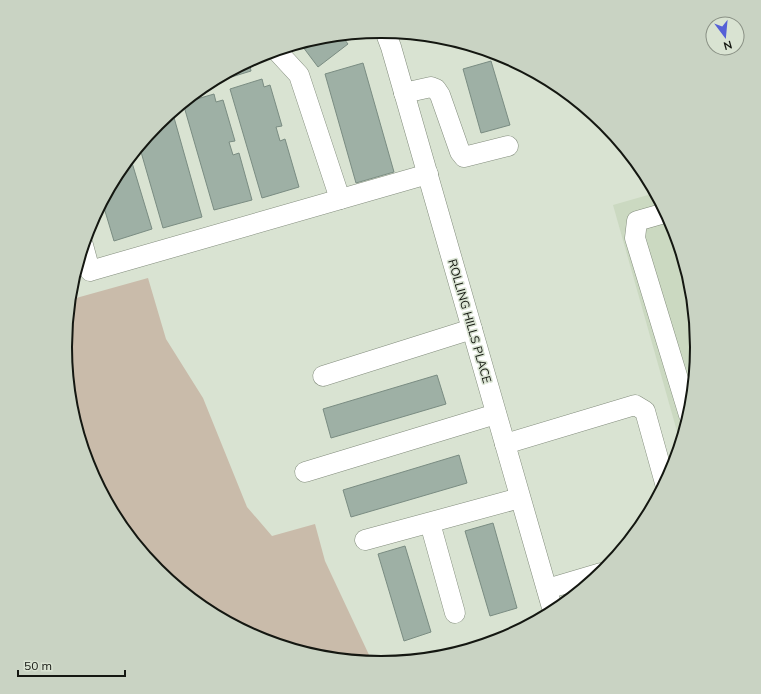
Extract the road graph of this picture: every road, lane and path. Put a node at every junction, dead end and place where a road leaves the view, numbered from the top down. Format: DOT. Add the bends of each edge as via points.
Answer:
graph roads {
  1 [pos="388,38"];
  2 [pos="280,54"];
  3 [pos="404,93"];
  4 [pos="508,146"];
  5 [pos="428,174"];
  6 [pos="340,199"];
  7 [pos="660,214"];
  8 [pos="86,255"];
  9 [pos="472,330"];
  10 [pos="322,376"];
  11 [pos="685,401"];
  12 [pos="496,414"];
  13 [pos="505,444"];
  14 [pos="304,472"];
  15 [pos="662,474"];
  16 [pos="520,498"];
  17 [pos="430,523"];
  18 [pos="365,540"];
  19 [pos="579,584"];
  20 [pos="547,589"];
  21 [pos="551,604"];
  22 [pos="455,613"];
  1 -- 3 [label="street, ROLLING HILLS PLACE"];
  2 -- 6 [label="street" via="299,75"];
  3 -- 4 [label="street" via="431,87 436,90 464,157"];
  3 -- 5 [label="street, ROLLING HILLS PLACE"];
  5 -- 6 [label="street"];
  5 -- 9 [label="street, ROLLING HILLS PLACE"];
  6 -- 8 [label="street" via="90,271"];
  7 -- 11 [label="street" via="637,221 635,238"];
  9 -- 10 [label="street"];
  9 -- 12 [label="street, ROLLING HILLS PLACE"];
  12 -- 13 [label="street, ROLLING HILLS PLACE"];
  12 -- 14 [label="street"];
  13 -- 15 [label="street" via="635,405 645,411"];
  13 -- 16 [label="street, ROLLING HILLS PLACE"];
  16 -- 17 [label="street"];
  16 -- 20 [label="street, ROLLING HILLS PLACE"];
  17 -- 18 [label="street"];
  17 -- 22 [label="street"];
  19 -- 20 [label="street"];
  20 -- 21 [label="street, ROLLING HILLS PLACE"];
}
